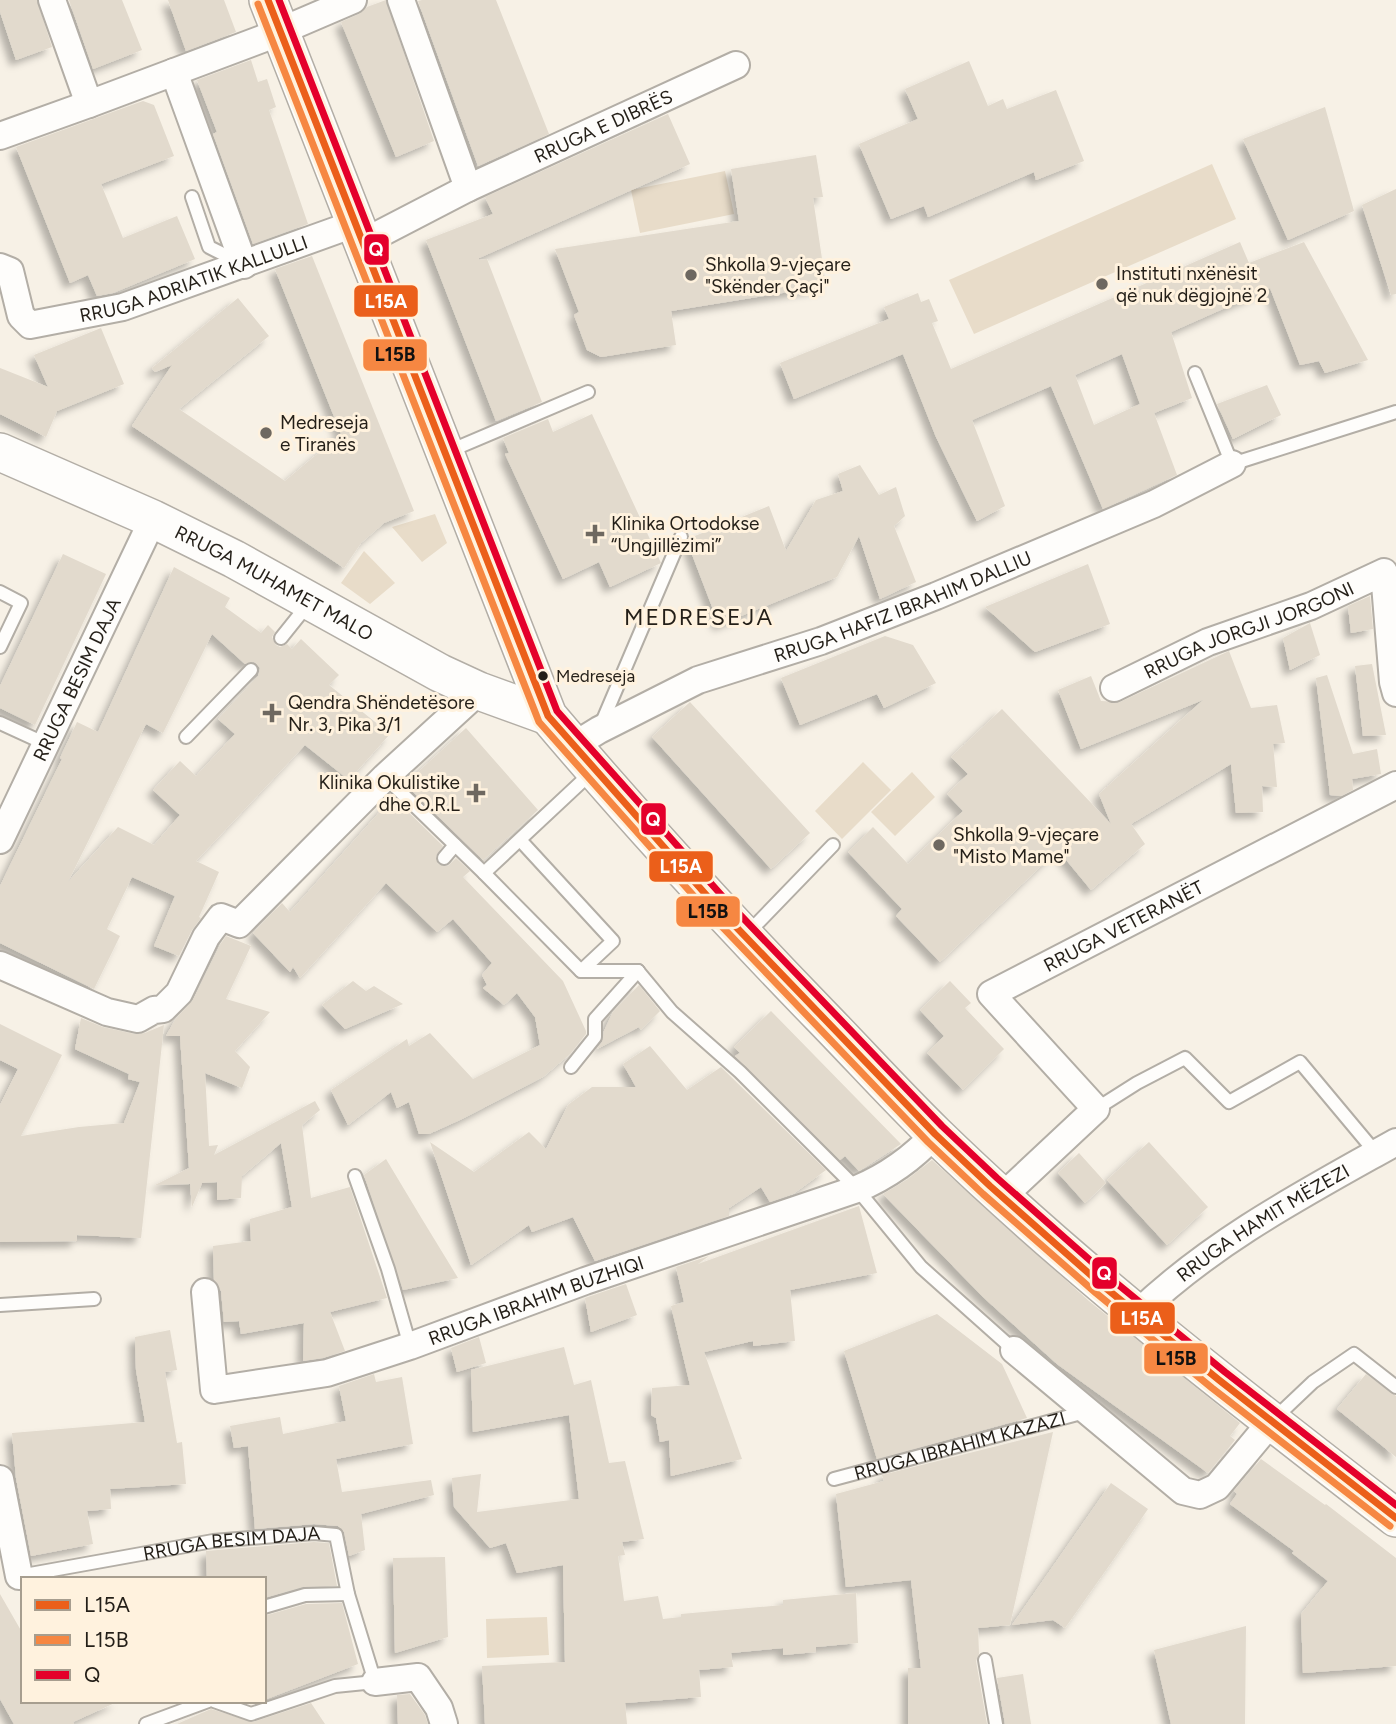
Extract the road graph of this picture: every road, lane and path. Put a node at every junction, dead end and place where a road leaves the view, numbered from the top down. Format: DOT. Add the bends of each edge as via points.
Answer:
graph roads {
  1 [pos="52,0"];
  2 [pos="353,0"];
  3 [pos="401,0"];
  4 [pos="274,16"];
  5 [pos="736,65"];
  6 [pos="174,72"];
  7 [pos="89,104"];
  8 [pos="0,136"];
  9 [pos="468,188"];
  10 [pos="192,197"];
  11 [pos="358,233"];
  12 [pos="244,265"];
  13 [pos="0,267"];
  14 [pos="1195,373"];
  15 [pos="588,392"];
  16 [pos="1396,412"];
  17 [pos="0,452"];
  18 [pos="445,453"];
  19 [pos="1231,464"];
  20 [pos="152,519"];
  21 [pos="681,537"];
  22 [pos="1390,572"];
  23 [pos="0,592"];
  24 [pos="310,601"];
  25 [pos="281,638"];
  26 [pos="0,647"];
  27 [pos="251,670"];
  28 [pos="1114,688"];
  29 [pos="479,691"];
  30 [pos="1396,692"];
  31 [pos="548,716"];
  32 [pos="0,723"];
  33 [pos="186,737"];
  34 [pos="46,744"];
  35 [pos="588,749"];
  36 [pos="385,776"];
  37 [pos="1396,785"];
  38 [pos="0,840"];
  39 [pos="521,841"];
  40 [pos="455,845"];
  41 [pos="833,845"];
  42 [pos="444,858"];
  43 [pos="484,873"];
  44 [pos="745,937"];
  45 [pos="0,965"];
  46 [pos="581,971"];
  47 [pos="638,971"];
  48 [pos="571,1067"];
  49 [pos="1096,1109"];
  50 [pos="935,1134"];
  51 [pos="1386,1147"];
  52 [pos="355,1176"];
  53 [pos="857,1189"];
  54 [pos="1003,1196"];
  55 [pos="205,1292"];
  56 [pos="94,1299"];
  57 [pos="0,1305"];
  58 [pos="1137,1314"];
  59 [pos="410,1346"];
  60 [pos="1014,1350"];
  61 [pos="1396,1387"];
  62 [pos="1086,1412"];
  63 [pos="1271,1422"];
  64 [pos="0,1479"];
  65 [pos="834,1479"];
  66 [pos="1396,1518"];
  67 [pos="31,1577"];
  68 [pos="21,1579"];
  69 [pos="348,1594"];
  70 [pos="266,1606"];
  71 [pos="985,1660"];
  72 [pos="375,1682"];
  73 [pos="203,1703"];
  74 [pos="220,1703"];
  75 [pos="146,1724"];
  76 [pos="444,1724"];
  77 [pos="996,1724"];
  1 -- 7 [label="street"];
  2 -- 4 [label="street"];
  3 -- 9 [label="street"];
  4 -- 6 [label="street"];
  4 -- 11 [label="main road"];
  5 -- 9 [label="street, RRUGA E DIBRËS"];
  6 -- 7 [label="street"];
  6 -- 12 [label="street"];
  7 -- 8 [label="street"];
  9 -- 11 [label="street, RRUGA E DIBRËS"];
  10 -- 12 [label="lane" via="209,247"];
  11 -- 12 [label="street, RRUGA ADRIATIK KALLULLI"];
  11 -- 18 [label="main road"];
  12 -- 13 [label="street, RRUGA ADRIATIK KALLULLI" via="123,307 30,325 21,316 10,271"];
  14 -- 19 [label="lane"];
  15 -- 18 [label="lane"];
  16 -- 19 [label="lane"];
  17 -- 20 [label="main road, RRUGA MUHAMET MALO"];
  18 -- 31 [label="main road"];
  19 -- 35 [label="street, RRUGA HAFIZ IBRAHIM DALLIU" via="1154,504 936,596 698,680"];
  20 -- 24 [label="main road, RRUGA MUHAMET MALO"];
  20 -- 34 [label="street, RRUGA BESIM DAJA"];
  21 -- 35 [label="lane"];
  22 -- 28 [label="street, RRUGA JORGJI JORGONI" via="1198,646"];
  22 -- 30 [label="street, RRUGA JORGJI JORGONI"];
  23 -- 26 [label="lane" via="22,603"];
  24 -- 25 [label="lane"];
  24 -- 29 [label="main road, RRUGA MUHAMET MALO"];
  27 -- 33 [label="lane"];
  29 -- 31 [label="main road, RRUGA MUHAMET MALO"];
  29 -- 36 [label="street"];
  31 -- 35 [label="main road"];
  32 -- 34 [label="lane"];
  34 -- 38 [label="street, RRUGA BESIM DAJA"];
  35 -- 39 [label="lane"];
  35 -- 44 [label="main road"];
  36 -- 40 [label="lane"];
  36 -- 45 [label="street" via="239,924 221,917 206,937 180,993 163,1009 138,1019 107,1012"];
  37 -- 49 [label="street, RRUGA VETERANËT" via="991,994"];
  39 -- 43 [label="lane"];
  39 -- 46 [label="lane" via="613,941"];
  40 -- 42 [label="lane"];
  40 -- 43 [label="lane"];
  41 -- 44 [label="lane"];
  43 -- 46 [label="lane"];
  44 -- 50 [label="main road"];
  46 -- 47 [label="lane"];
  47 -- 48 [label="lane" via="595,1019 595,1037"];
  47 -- 53 [label="lane, RRUGA IBRAHIM KAZAZI" via="672,1012 740,1072"];
  49 -- 51 [label="lane" via="1185,1058 1230,1102 1300,1062"];
  49 -- 54 [label="street"];
  50 -- 53 [label="street, RRUGA IBRAHIM BUZHIQI" via="914,1156"];
  50 -- 54 [label="main road"];
  51 -- 58 [label="street, RRUGA HAMIT MËZEZI" via="1254,1223"];
  52 -- 59 [label="lane"];
  53 -- 59 [label="street, RRUGA IBRAHIM BUZHIQI"];
  53 -- 60 [label="lane, RRUGA IBRAHIM KAZAZI" via="921,1268"];
  54 -- 58 [label="main road"];
  55 -- 59 [label="street, RRUGA IBRAHIM BUZHIQI" via="214,1391 327,1373"];
  56 -- 57 [label="lane"];
  58 -- 63 [label="main road"];
  60 -- 62 [label="street, RRUGA IBRAHIM KAZAZI"];
  61 -- 63 [label="lane" via="1354,1354 1314,1382"];
  62 -- 63 [label="street, RRUGA IBRAHIM KAZAZI" via="1183,1491 1200,1495 1217,1487"];
  62 -- 65 [label="lane, RRUGA IBRAHIM KAZAZI"];
  63 -- 66 [label="main road"];
  64 -- 68 [label="street, RRUGA BESIM DAJA"];
  67 -- 69 [label="lane, RRUGA BESIM DAJA" via="213,1541 314,1533 337,1535"];
  69 -- 70 [label="lane" via="305,1595"];
  69 -- 72 [label="lane, RRUGA BESIM DAJA"];
  71 -- 77 [label="lane"];
  72 -- 74 [label="lane" via="335,1686 251,1714"];
  72 -- 76 [label="street" via="418,1677"];
  73 -- 75 [label="lane"];
}
